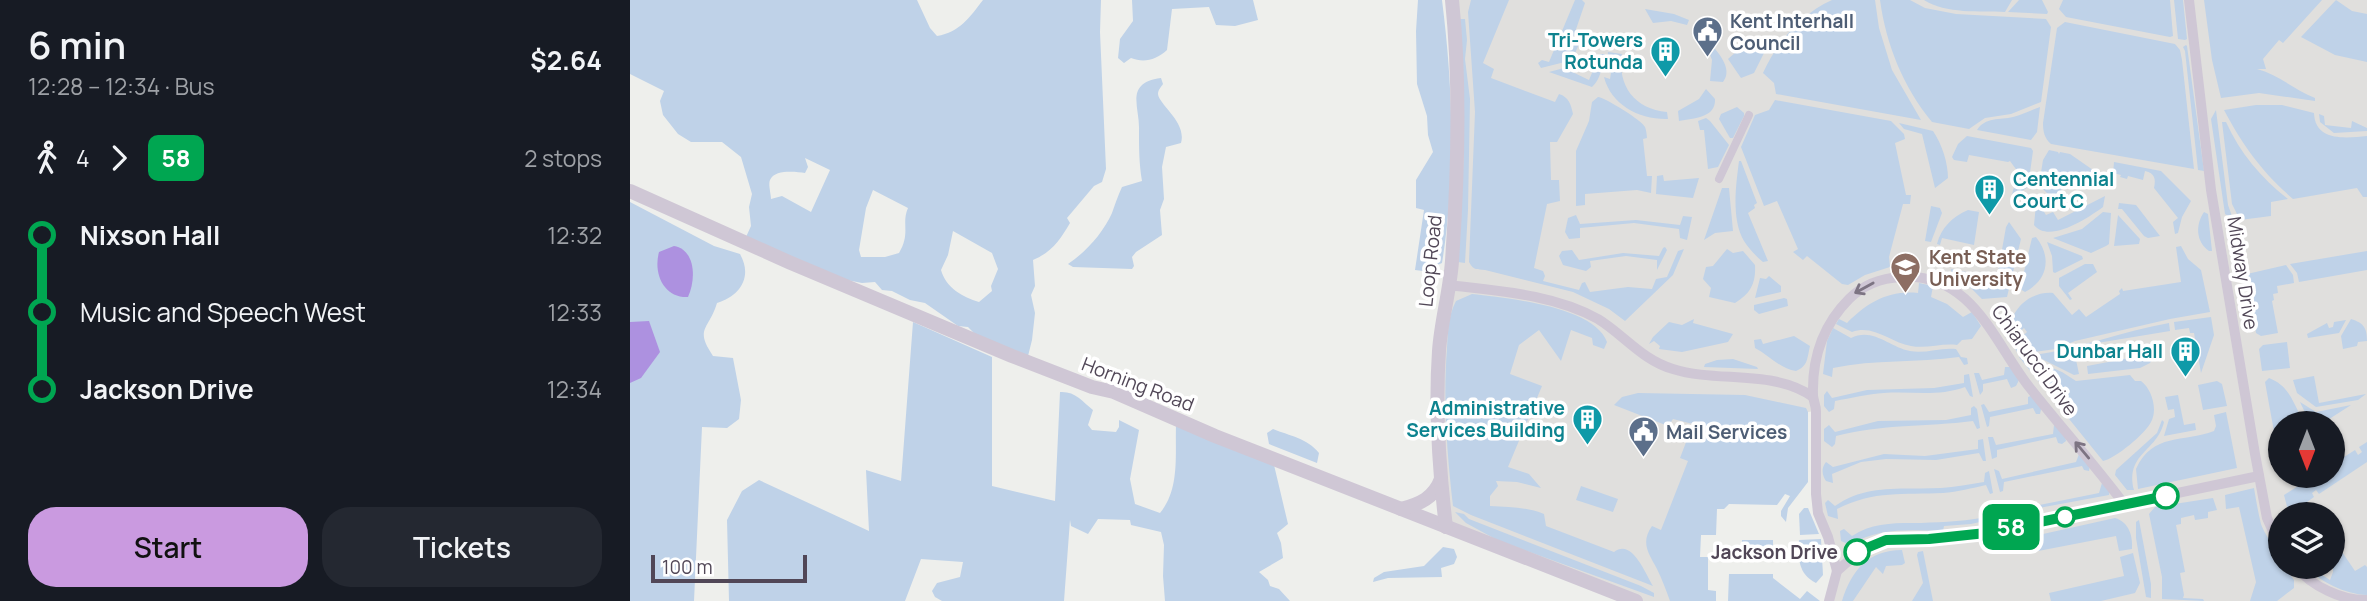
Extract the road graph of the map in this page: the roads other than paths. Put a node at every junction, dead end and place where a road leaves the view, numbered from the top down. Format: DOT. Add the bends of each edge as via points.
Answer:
graph roads {
  1 [pos="1452,0"];
  2 [pos="2189,0"];
  3 [pos="1749,115"];
  4 [pos="1719,179"];
  5 [pos="630,191"];
  6 [pos="1448,285"];
  7 [pos="1812,397"];
  8 [pos="2259,476"];
  9 [pos="1442,478"];
  10 [pos="2123,504"];
  11 [pos="1401,509"];
  12 [pos="2268,520"];
  13 [pos="1446,527"];
  14 [pos="1837,570"];
  15 [pos="2311,579"];
  16 [pos="2367,600"];
  17 [pos="1636,601"];
  18 [pos="1829,601"];
  1 -- 6 [label="street, Loop Road" via="1457,124"];
  2 -- 8 [label="street, Midway Drive" via="2213,198"];
  3 -- 4 [label="street"];
  5 -- 11 [label="street, Horning Road" via="1012,356"];
  6 -- 7 [label="street" via="1562,304 1598,320 1641,354 1668,368 1763,380"];
  6 -- 9 [label="street, Loop Road" via="1437,380"];
  10 -- 7 [label="street, Chiarucci Drive, one-way" via="2029,387 1975,306 1944,285 1895,277 1856,292 1829,322 1819,347"];
  7 -- 14 [label="street, Chiarucci Drive" via="1818,513"];
  8 -- 10 [label="street"];
  8 -- 12 [label="street, Midway Drive"];
  9 -- 11 [label="street" via="1426,499"];
  9 -- 13 [label="street, Loop Road"];
  10 -- 14 [label="street" via="1978,534 1886,540 1862,548"];
  11 -- 13 [label="street, Horning Road"];
  13 -- 17 [label="street, Horning Road"];
  14 -- 18 [label="street"];
  15 -- 16 [label="street" via="2334,594"];
}
